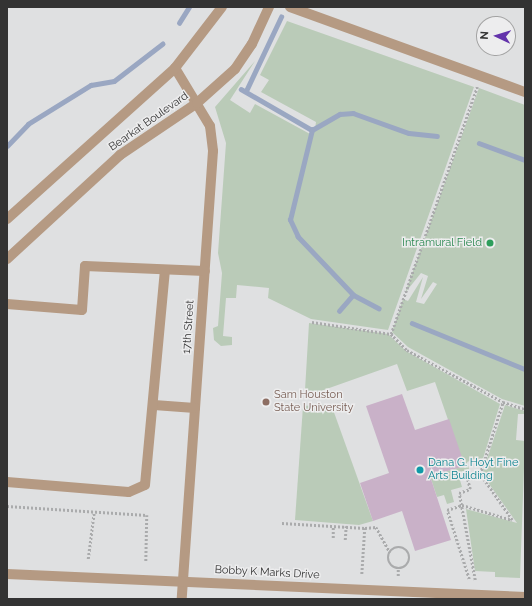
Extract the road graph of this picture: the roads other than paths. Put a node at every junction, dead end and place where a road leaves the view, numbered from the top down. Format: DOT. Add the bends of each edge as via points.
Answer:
graph roads {
  1 [pos="222,7"];
  2 [pos="269,7"];
  3 [pos="290,7"];
  4 [pos="175,68"];
  5 [pos="525,92"];
  6 [pos="197,103"];
  7 [pos="7,219"];
  8 [pos="7,259"];
  9 [pos="165,270"];
  10 [pos="205,271"];
  11 [pos="7,304"];
  12 [pos="154,405"];
  13 [pos="196,408"];
  14 [pos="7,482"];
  15 [pos="7,574"];
  16 [pos="183,582"];
  17 [pos="525,597"];
  18 [pos="182,599"];
  1 -- 4 [label="street, Bearkat Boulevard"];
  2 -- 6 [label="street, Bearkat Boulevard" via="252,44 235,69"];
  3 -- 5 [label="street"];
  4 -- 6 [label="street, 17th Street"];
  4 -- 7 [label="street, Bearkat Boulevard"];
  6 -- 8 [label="street, Bearkat Boulevard" via="120,155"];
  6 -- 10 [label="street, 17th Street" via="210,126 214,151"];
  9 -- 10 [label="street"];
  9 -- 11 [label="street" via="86,266 82,310"];
  9 -- 12 [label="street"];
  10 -- 13 [label="street, 17th Street"];
  12 -- 13 [label="street"];
  12 -- 14 [label="street" via="147,478 141,489 129,492"];
  13 -- 16 [label="street, 17th Street"];
  15 -- 16 [label="street, Bobby K Marks Drive"];
  16 -- 17 [label="street, Bobby K Marks Drive"];
  16 -- 18 [label="street, 17th Street"];
}
